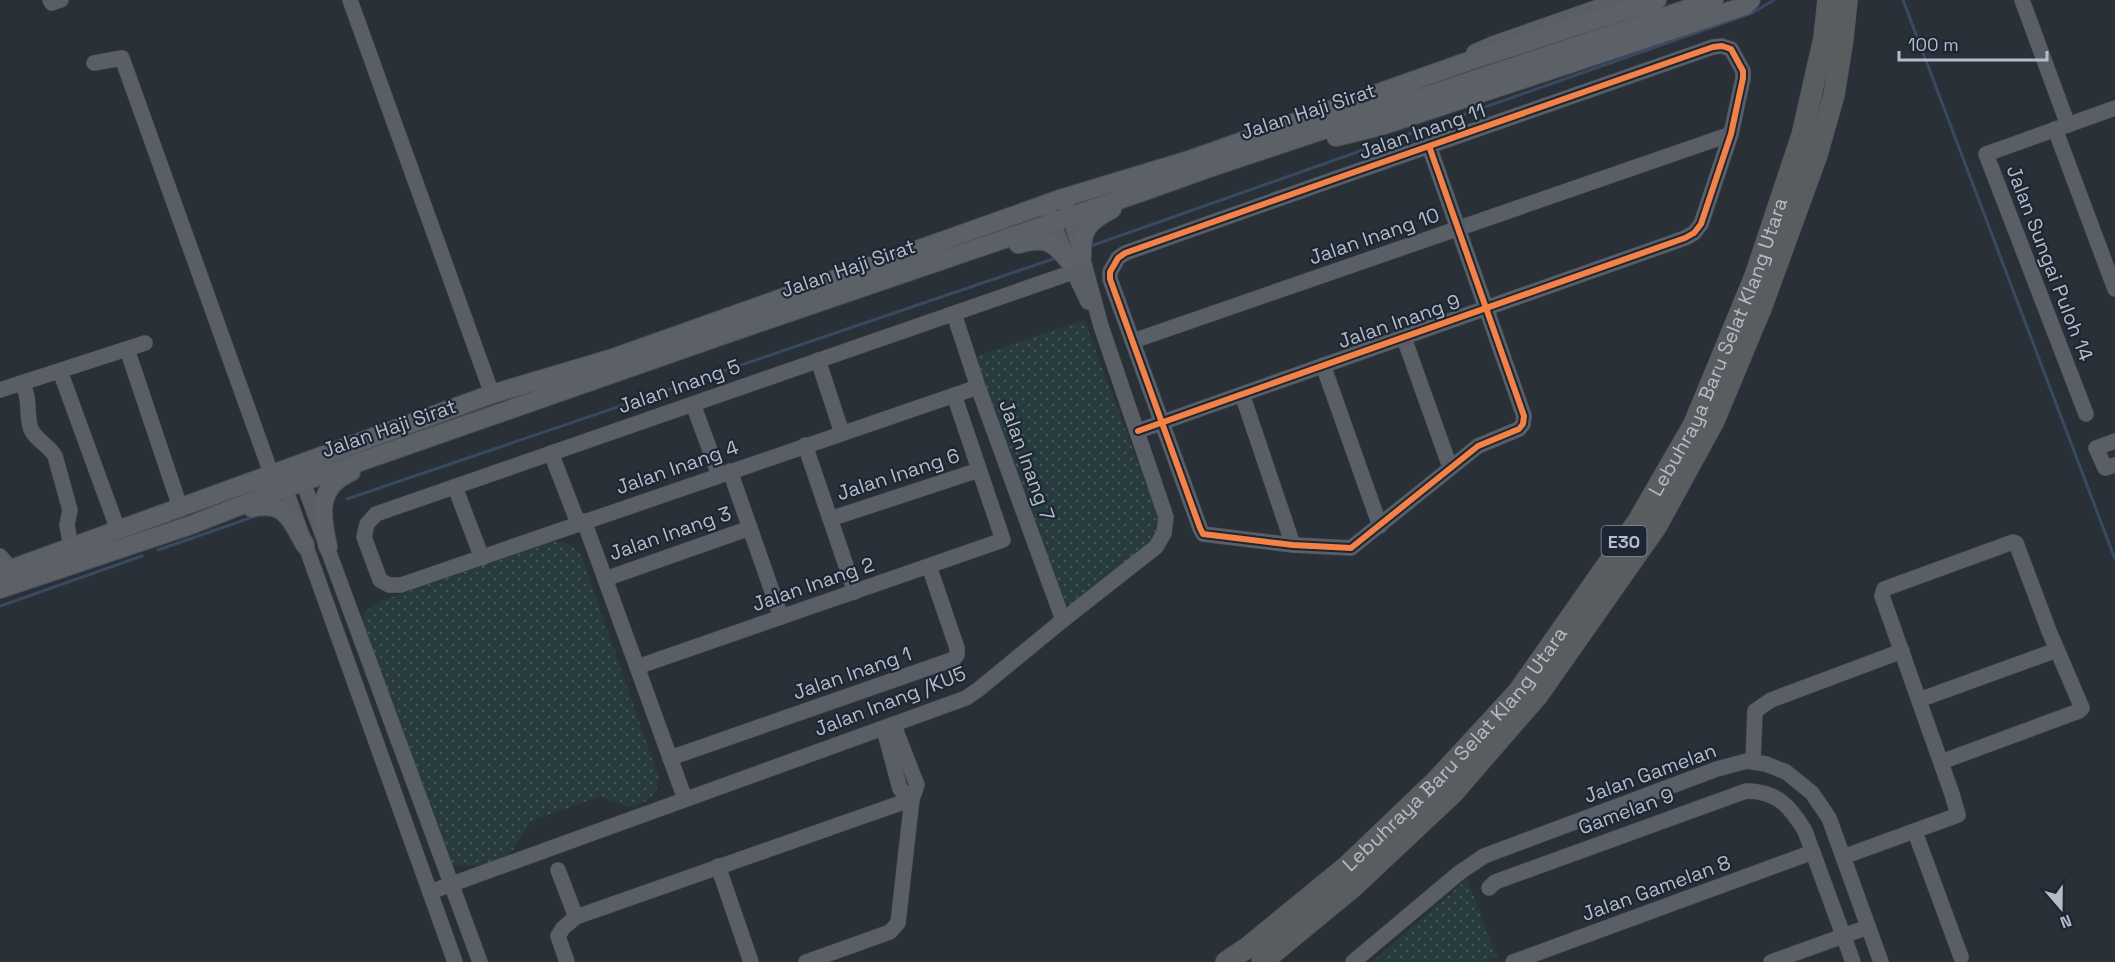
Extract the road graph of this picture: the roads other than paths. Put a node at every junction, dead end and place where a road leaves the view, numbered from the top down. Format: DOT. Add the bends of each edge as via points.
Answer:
graph roads {
  1 [pos="50,0"];
  2 [pos="61,0"];
  3 [pos="350,0"];
  4 [pos="1618,0"];
  5 [pos="1656,0"];
  6 [pos="1714,0"];
  7 [pos="1751,0"];
  8 [pos="1828,0"];
  9 [pos="1847,0"];
  10 [pos="2022,0"];
  11 [pos="93,63"];
  12 [pos="1414,81"];
  13 [pos="2115,108"];
  14 [pos="2062,127"];
  15 [pos="1731,134"];
  16 [pos="1429,146"];
  17 [pos="1212,166"];
  18 [pos="1139,193"];
  19 [pos="1055,201"];
  20 [pos="1062,220"];
  21 [pos="1701,224"];
  22 [pos="1459,229"];
  23 [pos="1071,251"];
  24 [pos="911,271"];
  25 [pos="2115,289"];
  26 [pos="1487,308"];
  27 [pos="954,314"];
  28 [pos="1404,338"];
  29 [pos="1133,341"];
  30 [pos="145,343"];
  31 [pos="127,349"];
  32 [pos="818,360"];
  33 [pos="1323,365"];
  34 [pos="60,371"];
  35 [pos="21,383"];
  36 [pos="978,387"];
  37 [pos="0,390"];
  38 [pos="492,394"];
  39 [pos="1242,394"];
  40 [pos="954,395"];
  41 [pos="540,399"];
  42 [pos="693,404"];
  43 [pos="2086,414"];
  44 [pos="1163,423"];
  45 [pos="1138,431"];
  46 [pos="842,433"];
  47 [pos="2115,441"];
  48 [pos="805,445"];
  49 [pos="342,447"];
  50 [pos="551,453"];
  51 [pos="2115,465"];
  52 [pos="1450,467"];
  53 [pos="979,470"];
  54 [pos="271,473"];
  55 [pos="724,473"];
  56 [pos="293,483"];
  57 [pos="455,487"];
  58 [pos="180,507"];
  59 [pos="830,519"];
  60 [pos="581,522"];
  61 [pos="191,525"];
  62 [pos="1380,526"];
  63 [pos="750,528"];
  64 [pos="118,530"];
  65 [pos="305,545"];
  66 [pos="1293,545"];
  67 [pos="71,547"];
  68 [pos="327,547"];
  69 [pos="118,550"];
  70 [pos="482,558"];
  71 [pos="4,566"];
  72 [pos="929,566"];
  73 [pos="605,579"];
  74 [pos="389,585"];
  75 [pos="0,589"];
  76 [pos="855,592"];
  77 [pos="781,617"];
  78 [pos="1063,620"];
  79 [pos="2057,650"];
  80 [pos="1902,651"];
  81 [pos="637,667"];
  82 [pos="1919,700"];
  83 [pos="889,727"];
  84 [pos="670,758"];
  85 [pos="1753,762"];
  86 [pos="1941,762"];
  87 [pos="685,799"];
  88 [pos="912,799"];
  89 [pos="1915,831"];
  90 [pos="1813,852"];
  91 [pos="1843,857"];
  92 [pos="718,866"];
  93 [pos="558,870"];
  94 [pos="451,884"];
  95 [pos="1489,888"];
  96 [pos="430,892"];
  97 [pos="576,917"];
  98 [pos="1868,927"];
  99 [pos="1844,936"];
  100 [pos="1961,957"];
  101 [pos="455,962"];
  102 [pos="480,962"];
  103 [pos="567,962"];
  104 [pos="752,962"];
  105 [pos="806,962"];
  106 [pos="1226,962"];
  107 [pos="1262,962"];
  108 [pos="1353,962"];
  109 [pos="1513,962"];
  110 [pos="1771,962"];
  111 [pos="1853,962"];
  112 [pos="1881,962"];
  1 -- 2 [label="street"];
  3 -- 38 [label="street"];
  4 -- 12 [label="street" via="1492,44"];
  5 -- 12 [label="main road, Jalan Haji Sirat"];
  6 -- 17 [label="main road, Jalan Haji Sirat"];
  7 -- 17 [label="main road" via="1745,6 1381,126"];
  8 -- 106 [label="highway, Lebuhraya Baru Selat Klang Utara / E30" via="1824,38 1802,135 1755,276 1694,424 1638,521 1518,692 1436,782 1346,867"];
  9 -- 107 [label="highway, Lebuhraya Baru Selat Klang Utara / E30" via="1834,95 1817,155 1762,306 1714,422 1656,528 1538,695 1453,794 1353,887"];
  10 -- 14 [label="street"];
  11 -- 54 [label="street" via="122,58"];
  12 -- 19 [label="main road, Jalan Haji Sirat" via="1192,159"];
  13 -- 14 [label="street, Jalan Sungai Puloh 14"];
  14 -- 25 [label="street"];
  14 -- 43 [label="street, Jalan Sungai Puloh 14" via="1986,154"];
  15 -- 16 [label="street, Jalan Inang 11" via="1743,71 1731,49 1722,46"];
  15 -- 21 [label="street, Jalan Inang 11"];
  15 -- 22 [label="street, Jalan Inang 10"];
  16 -- 22 [label="street"];
  16 -- 29 [label="street, Jalan Inang 11" via="1120,256 1110,279"];
  17 -- 18 [label="main road, Jalan Haji Sirat"];
  18 -- 20 [label="main road, Jalan Haji Sirat"];
  18 -- 23 [label="main road" via="1100,215"];
  19 -- 20 [label="street, Jalan Inang /KU5"];
  19 -- 38 [label="main road, Jalan Haji Sirat" via="613,358"];
  20 -- 23 [label="street, Jalan Inang /KU5"];
  20 -- 24 [label="main road, Jalan Haji Sirat"];
  21 -- 26 [label="street, Jalan Inang 9" via="1685,238"];
  22 -- 26 [label="street"];
  22 -- 29 [label="street, Jalan Inang 10"];
  23 -- 24 [label="main road" via="1035,240"];
  23 -- 27 [label="street, Jalan Inang 5"];
  23 -- 45 [label="street, Jalan Inang /KU5"];
  24 -- 41 [label="main road, Jalan Haji Sirat"];
  26 -- 28 [label="street, Jalan Inang 9"];
  26 -- 52 [label="street" via="1524,416 1523,424 1478,446"];
  27 -- 32 [label="street, Jalan Inang 5"];
  27 -- 36 [label="street, Jalan Inang 7"];
  28 -- 33 [label="street, Jalan Inang 9"];
  28 -- 52 [label="street"];
  29 -- 44 [label="street, Jalan Inang 11"];
  30 -- 31 [label="street"];
  31 -- 34 [label="street"];
  31 -- 58 [label="street"];
  32 -- 42 [label="street, Jalan Inang 5"];
  32 -- 46 [label="street"];
  33 -- 39 [label="street, Jalan Inang 9"];
  33 -- 62 [label="street"];
  34 -- 35 [label="street"];
  34 -- 64 [label="street"];
  35 -- 37 [label="street"];
  35 -- 67 [label="street" via="28,396 33,433 55,456 70,510 67,525"];
  36 -- 40 [label="street, Jalan Inang 4"];
  36 -- 78 [label="street, Jalan Inang 7"];
  38 -- 49 [label="main road, Jalan Haji Sirat"];
  39 -- 44 [label="street, Jalan Inang 9"];
  39 -- 66 [label="street"];
  40 -- 46 [label="street, Jalan Inang 4"];
  40 -- 53 [label="street"];
  41 -- 56 [label="main road, Jalan Haji Sirat"];
  41 -- 68 [label="main road" via="341,477 324,499 322,517"];
  42 -- 50 [label="street, Jalan Inang 5"];
  42 -- 55 [label="street"];
  44 -- 45 [label="street, Jalan Inang 9"];
  44 -- 66 [label="street, Jalan Inang 11" via="1203,534"];
  45 -- 78 [label="street, Jalan Inang /KU5" via="1166,517 1164,533 1156,547"];
  46 -- 48 [label="street, Jalan Inang 4"];
  47 -- 51 [label="street" via="2096,448 2105,468"];
  48 -- 55 [label="street, Jalan Inang 4"];
  48 -- 59 [label="street"];
  49 -- 54 [label="main road, Jalan Haji Sirat"];
  49 -- 56 [label="main road" via="332,459 299,471"];
  50 -- 57 [label="street, Jalan Inang 5"];
  50 -- 60 [label="street"];
  52 -- 62 [label="street"];
  53 -- 59 [label="street, Jalan Inang 6"];
  53 -- 72 [label="street, Jalan Inang 2" via="1003,540"];
  54 -- 58 [label="main road, Jalan Haji Sirat"];
  55 -- 60 [label="street, Jalan Inang 4"];
  55 -- 63 [label="street"];
  56 -- 61 [label="main road, Jalan Haji Sirat"];
  56 -- 64 [label="main road" via="280,478"];
  56 -- 65 [label="street"];
  56 -- 68 [label="street"];
  57 -- 70 [label="street"];
  57 -- 74 [label="street, Jalan Inang 5" via="376,514 367,524 364,537 380,580"];
  58 -- 64 [label="main road, Jalan Haji Sirat"];
  59 -- 76 [label="street"];
  60 -- 70 [label="street, Jalan Inang 4"];
  60 -- 73 [label="street"];
  61 -- 65 [label="main road" via="268,505 277,507 289,518"];
  61 -- 69 [label="main road, Jalan Haji Sirat"];
  62 -- 66 [label="street" via="1352,548"];
  63 -- 73 [label="street, Jalan Inang 3"];
  63 -- 77 [label="street"];
  64 -- 67 [label="main road, Jalan Haji Sirat"];
  65 -- 96 [label="street"];
  67 -- 71 [label="main road, Jalan Haji Sirat"];
  68 -- 94 [label="street"];
  69 -- 71 [label="main road" via="84,555 25,574"];
  69 -- 75 [label="main road, Jalan Haji Sirat"];
  70 -- 74 [label="street, Jalan Inang 4" via="400,585"];
  72 -- 76 [label="street, Jalan Inang 2"];
  72 -- 84 [label="street, Jalan Inang 1" via="957,648 954,659"];
  73 -- 81 [label="street"];
  76 -- 77 [label="street, Jalan Inang 2"];
  77 -- 81 [label="street, Jalan Inang 2"];
  78 -- 83 [label="street, Jalan Inang /KU5" via="972,695"];
  79 -- 80 [label="street" via="2018,545 2013,542 1884,589 1882,596"];
  79 -- 82 [label="street"];
  79 -- 86 [label="street" via="2082,705 2079,711"];
  80 -- 82 [label="street"];
  80 -- 85 [label="street" via="1763,705 1755,711"];
  81 -- 84 [label="street"];
  82 -- 86 [label="street"];
  83 -- 87 [label="street, Jalan Inang /KU5"];
  83 -- 88 [label="street" via="917,785"];
  84 -- 87 [label="street"];
  85 -- 91 [label="street, Jalan Gamelan" via="1786,772 1812,793 1829,818"];
  85 -- 108 [label="street, Jalan Gamelan" via="1717,769 1484,856"];
  86 -- 89 [label="street" via="1958,815"];
  87 -- 94 [label="street, Jalan Inang /KU5"];
  88 -- 92 [label="street"];
  88 -- 105 [label="street" via="898,923 890,932"];
  89 -- 91 [label="street"];
  89 -- 100 [label="street"];
  90 -- 95 [label="street, Gamelan 9" via="1794,813 1780,800 1761,791 1746,791 1505,877"];
  90 -- 99 [label="street"];
  90 -- 109 [label="street, Jalan Gamelan 8"];
  91 -- 98 [label="street, Jalan Gamelan"];
  92 -- 97 [label="street"];
  92 -- 104 [label="street"];
  93 -- 97 [label="street"];
  94 -- 96 [label="street, Jalan Inang /KU5"];
  94 -- 102 [label="street"];
  96 -- 101 [label="street"];
  97 -- 103 [label="street" via="558,936"];
  98 -- 99 [label="street"];
  98 -- 112 [label="street, Jalan Gamelan"];
  99 -- 110 [label="street"];
  99 -- 111 [label="street"];
}
